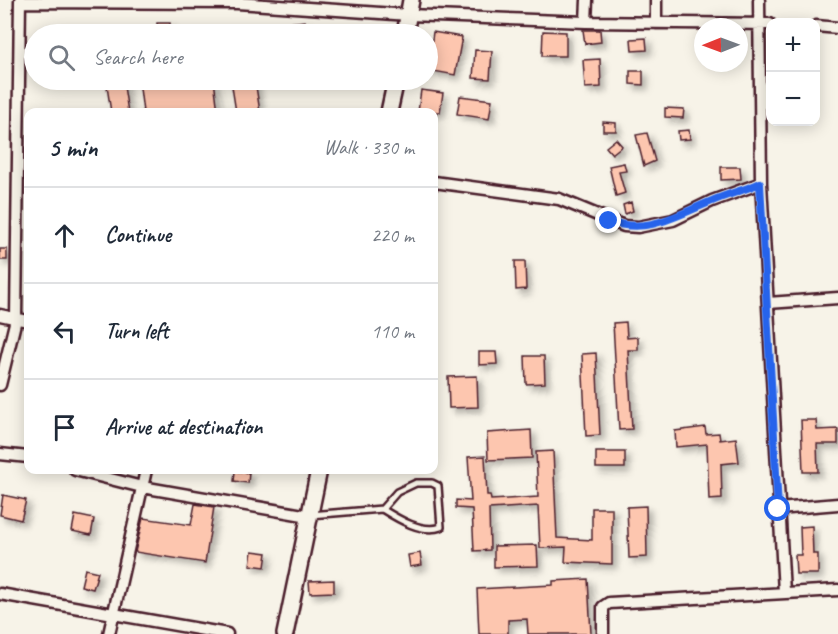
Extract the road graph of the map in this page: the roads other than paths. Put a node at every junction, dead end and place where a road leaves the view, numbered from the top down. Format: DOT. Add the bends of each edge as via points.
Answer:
graph roads {
  1 [pos="587,0"];
  2 [pos="656,0"];
  3 [pos="759,0"];
  4 [pos="20,1"];
  5 [pos="237,1"];
  6 [pos="410,8"];
  7 [pos="586,22"];
  8 [pos="656,23"];
  9 [pos="765,23"];
  10 [pos="407,24"];
  11 [pos="820,27"];
  12 [pos="838,28"];
  13 [pos="394,90"];
  14 [pos="390,108"];
  15 [pos="438,183"];
  16 [pos="760,183"];
  17 [pos="838,297"];
  18 [pos="768,303"];
  19 [pos="0,315"];
  20 [pos="16,319"];
  21 [pos="24,320"];
  22 [pos="0,386"];
  23 [pos="0,454"];
  24 [pos="24,457"];
  25 [pos="91,474"];
  26 [pos="145,474"];
  27 [pos="318,474"];
  28 [pos="142,487"];
  29 [pos="838,504"];
  30 [pos="382,509"];
  31 [pos="778,509"];
  32 [pos="309,516"];
  33 [pos="838,590"];
  34 [pos="784,592"];
  35 [pos="0,594"];
  36 [pos="114,613"];
  37 [pos="109,634"];
  38 [pos="227,634"];
  39 [pos="285,634"];
  40 [pos="603,634"];
  1 -- 7 [label="street"];
  2 -- 8 [label="street"];
  3 -- 9 [label="street"];
  4 -- 5 [label="street"];
  4 -- 20 [label="street"];
  5 -- 6 [label="street"];
  6 -- 7 [label="street"];
  6 -- 10 [label="main road"];
  7 -- 8 [label="street"];
  8 -- 9 [label="street"];
  9 -- 16 [label="street"];
  11 -- 12 [label="street"];
  13 -- 14 [label="main road"];
  15 -- 16 [label="street" via="559,199 624,226 638,227 673,220"];
  16 -- 18 [label="street"];
  17 -- 18 [label="street"];
  18 -- 31 [label="street"];
  19 -- 20 [label="street"];
  20 -- 21 [label="street"];
  20 -- 22 [label="street"];
  23 -- 24 [label="street"];
  25 -- 28 [label="street"];
  26 -- 28 [label="street"];
  27 -- 32 [label="main road"];
  28 -- 32 [label="street"];
  28 -- 36 [label="street"];
  29 -- 31 [label="street"];
  30 -- 30 [label="lane" via="414,525 441,526 438,486 432,483 416,483 397,492"];
  30 -- 32 [label="lane"];
  31 -- 34 [label="street"];
  32 -- 39 [label="main road"];
  33 -- 34 [label="street"];
  34 -- 40 [label="street" via="609,603 603,607"];
  35 -- 36 [label="street"];
  36 -- 37 [label="street"];
  36 -- 38 [label="street"];
}
